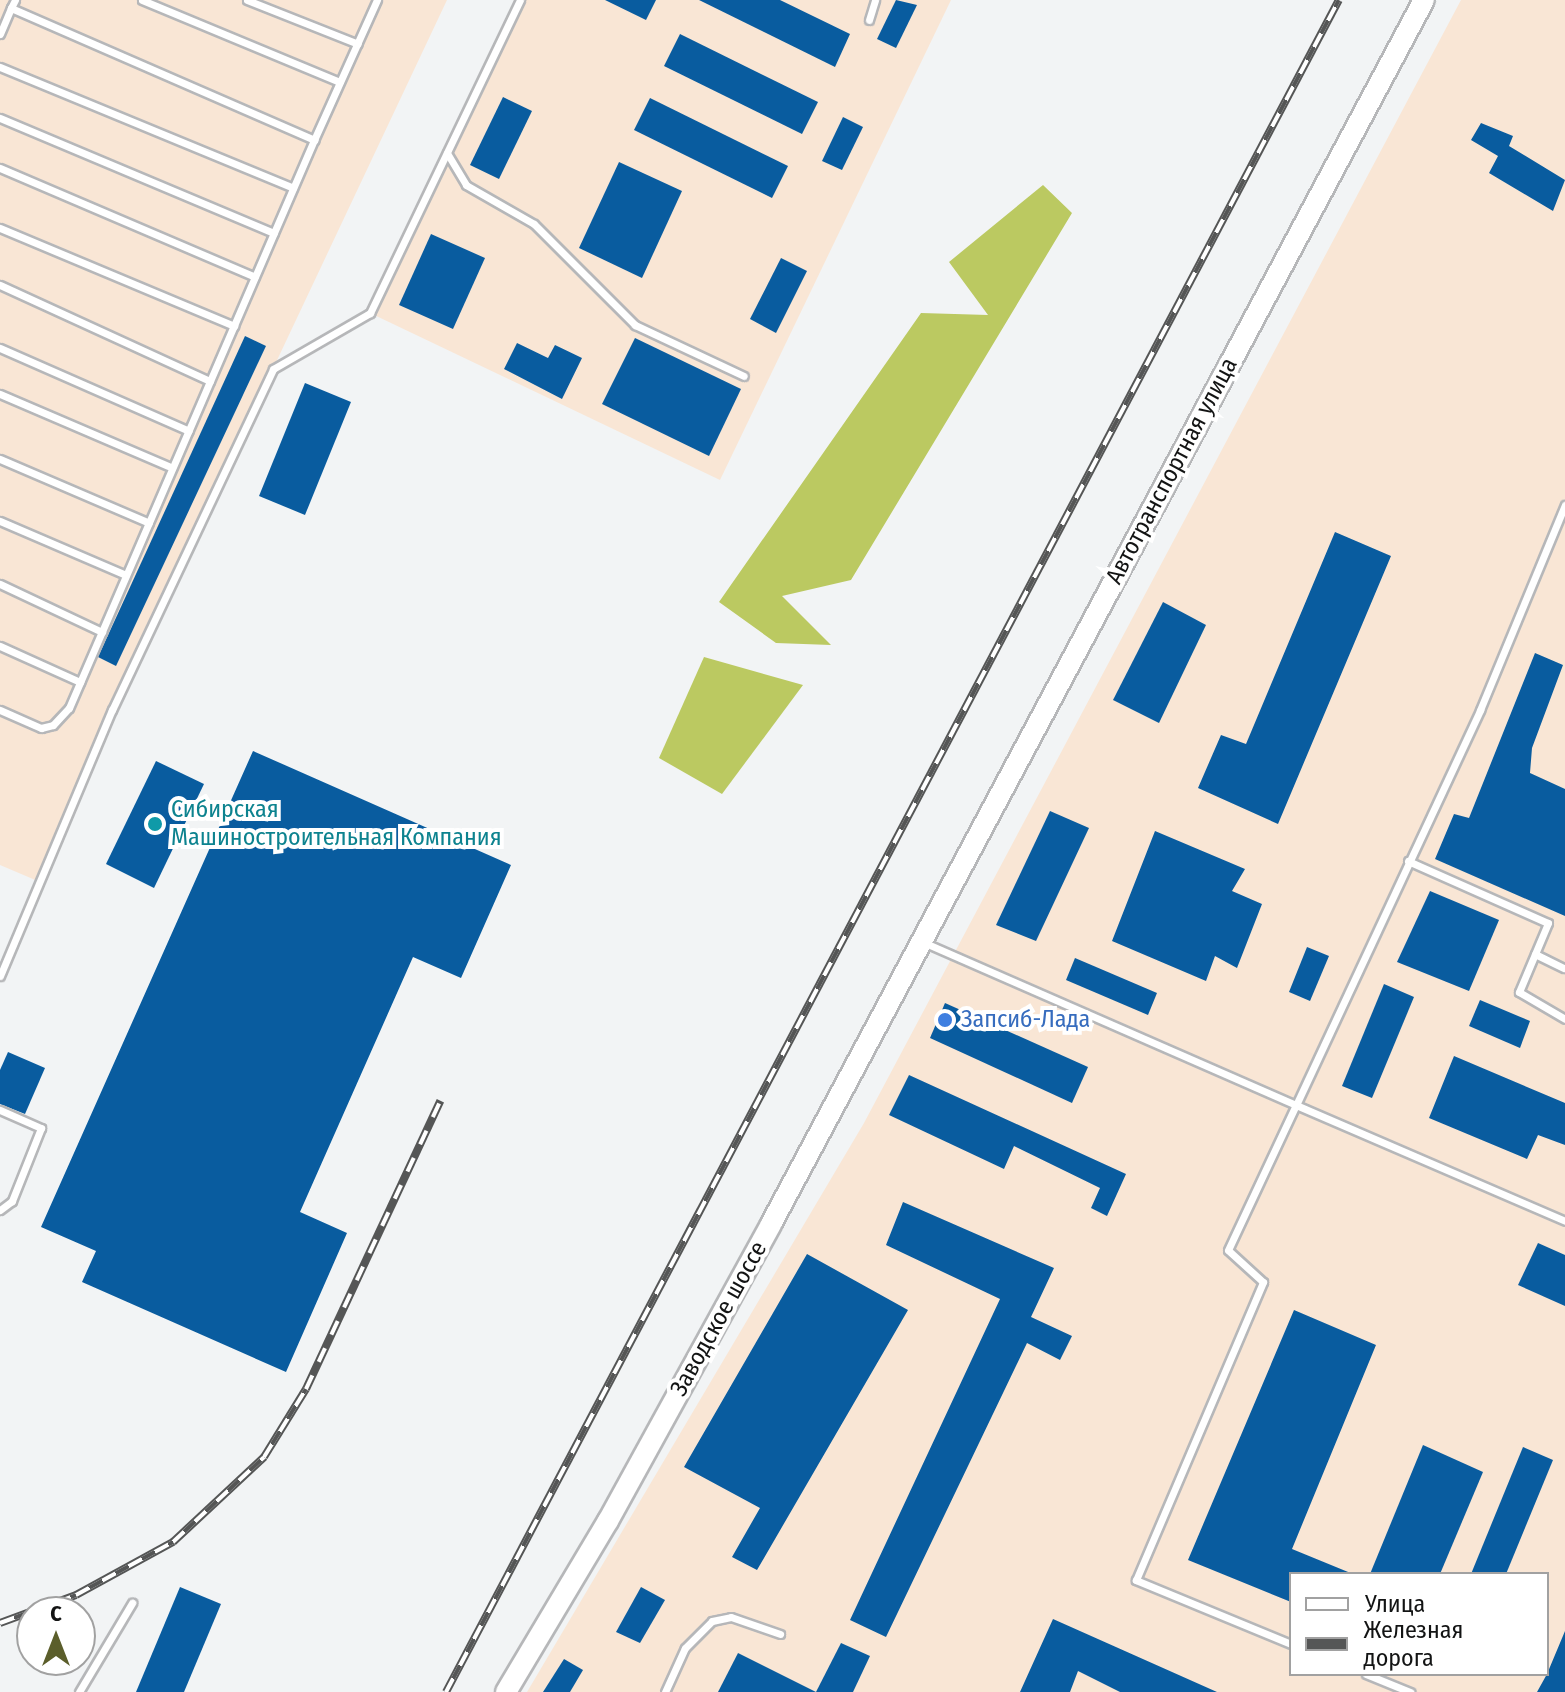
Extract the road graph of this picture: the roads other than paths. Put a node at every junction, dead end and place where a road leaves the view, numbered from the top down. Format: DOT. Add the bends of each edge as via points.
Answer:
graph roads {
  1 [pos="142,0"];
  2 [pos="247,0"];
  3 [pos="377,0"];
  4 [pos="520,0"];
  5 [pos="875,0"];
  6 [pos="1424,0"];
  7 [pos="13,4"];
  8 [pos="869,20"];
  9 [pos="0,34"];
  10 [pos="358,44"];
  11 [pos="0,67"];
  12 [pos="340,82"];
  13 [pos="0,118"];
  14 [pos="314,140"];
  15 [pos="447,153"];
  16 [pos="0,168"];
  17 [pos="293,188"];
  18 [pos="0,228"];
  19 [pos="274,233"];
  20 [pos="255,277"];
  21 [pos="0,285"];
  22 [pos="234,326"];
  23 [pos="0,348"];
  24 [pos="744,376"];
  25 [pos="210,381"];
  26 [pos="0,394"];
  27 [pos="189,431"];
  28 [pos="0,459"];
  29 [pos="168,466"];
  30 [pos="1565,505"];
  31 [pos="0,521"];
  32 [pos="149,523"];
  33 [pos="126,575"];
  34 [pos="0,584"];
  35 [pos="102,632"];
  36 [pos="0,646"];
  37 [pos="80,682"];
  38 [pos="0,710"];
  39 [pos="1408,861"];
  40 [pos="921,941"];
  41 [pos="1535,954"];
  42 [pos="1564,968"];
  43 [pos="0,976"];
  44 [pos="1565,1019"];
  45 [pos="1296,1105"];
  46 [pos="0,1110"];
  47 [pos="0,1210"];
  48 [pos="1565,1221"];
  49 [pos="132,1603"];
  50 [pos="780,1634"];
  51 [pos="1289,1643"];
  52 [pos="1371,1676"];
  53 [pos="79,1692"];
  54 [pos="506,1692"];
  55 [pos="665,1692"];
  56 [pos="1410,1692"];
  1 -- 12 [label="lane"];
  2 -- 10 [label="lane"];
  3 -- 10 [label="lane"];
  4 -- 15 [label="lane"];
  5 -- 8 [label="lane"];
  6 -- 40 [label="main road, Автотранспортная улица"];
  7 -- 9 [label="lane"];
  7 -- 14 [label="lane"];
  10 -- 12 [label="lane"];
  11 -- 17 [label="lane"];
  12 -- 14 [label="lane"];
  13 -- 19 [label="lane"];
  14 -- 17 [label="lane"];
  15 -- 24 [label="lane" via="466,185 534,224 635,325"];
  15 -- 43 [label="lane" via="370,313 273,369 112,710"];
  16 -- 20 [label="lane"];
  17 -- 19 [label="lane"];
  18 -- 22 [label="lane"];
  19 -- 20 [label="lane"];
  20 -- 22 [label="lane"];
  21 -- 25 [label="lane"];
  22 -- 25 [label="lane"];
  23 -- 27 [label="lane"];
  25 -- 27 [label="lane"];
  26 -- 29 [label="lane"];
  27 -- 32 [label="lane"];
  28 -- 32 [label="lane"];
  30 -- 39 [label="lane" via="1480,710"];
  31 -- 33 [label="lane"];
  32 -- 33 [label="lane"];
  33 -- 35 [label="lane"];
  34 -- 35 [label="lane"];
  35 -- 37 [label="lane"];
  36 -- 37 [label="lane"];
  37 -- 38 [label="lane" via="69,708 53,725 41,728"];
  39 -- 41 [label="lane" via="1548,923"];
  39 -- 45 [label="lane"];
  40 -- 45 [label="lane"];
  40 -- 54 [label="main road, Заводское шоссе" via="608,1521"];
  41 -- 42 [label="lane"];
  41 -- 44 [label="lane" via="1519,992"];
  45 -- 48 [label="lane"];
  45 -- 51 [label="lane" via="1228,1250 1263,1282 1136,1580"];
  46 -- 47 [label="lane" via="41,1128 12,1201"];
  49 -- 53 [label="lane"];
  50 -- 55 [label="lane" via="731,1617 712,1621 685,1648"];
  52 -- 56 [label="lane"];
}
